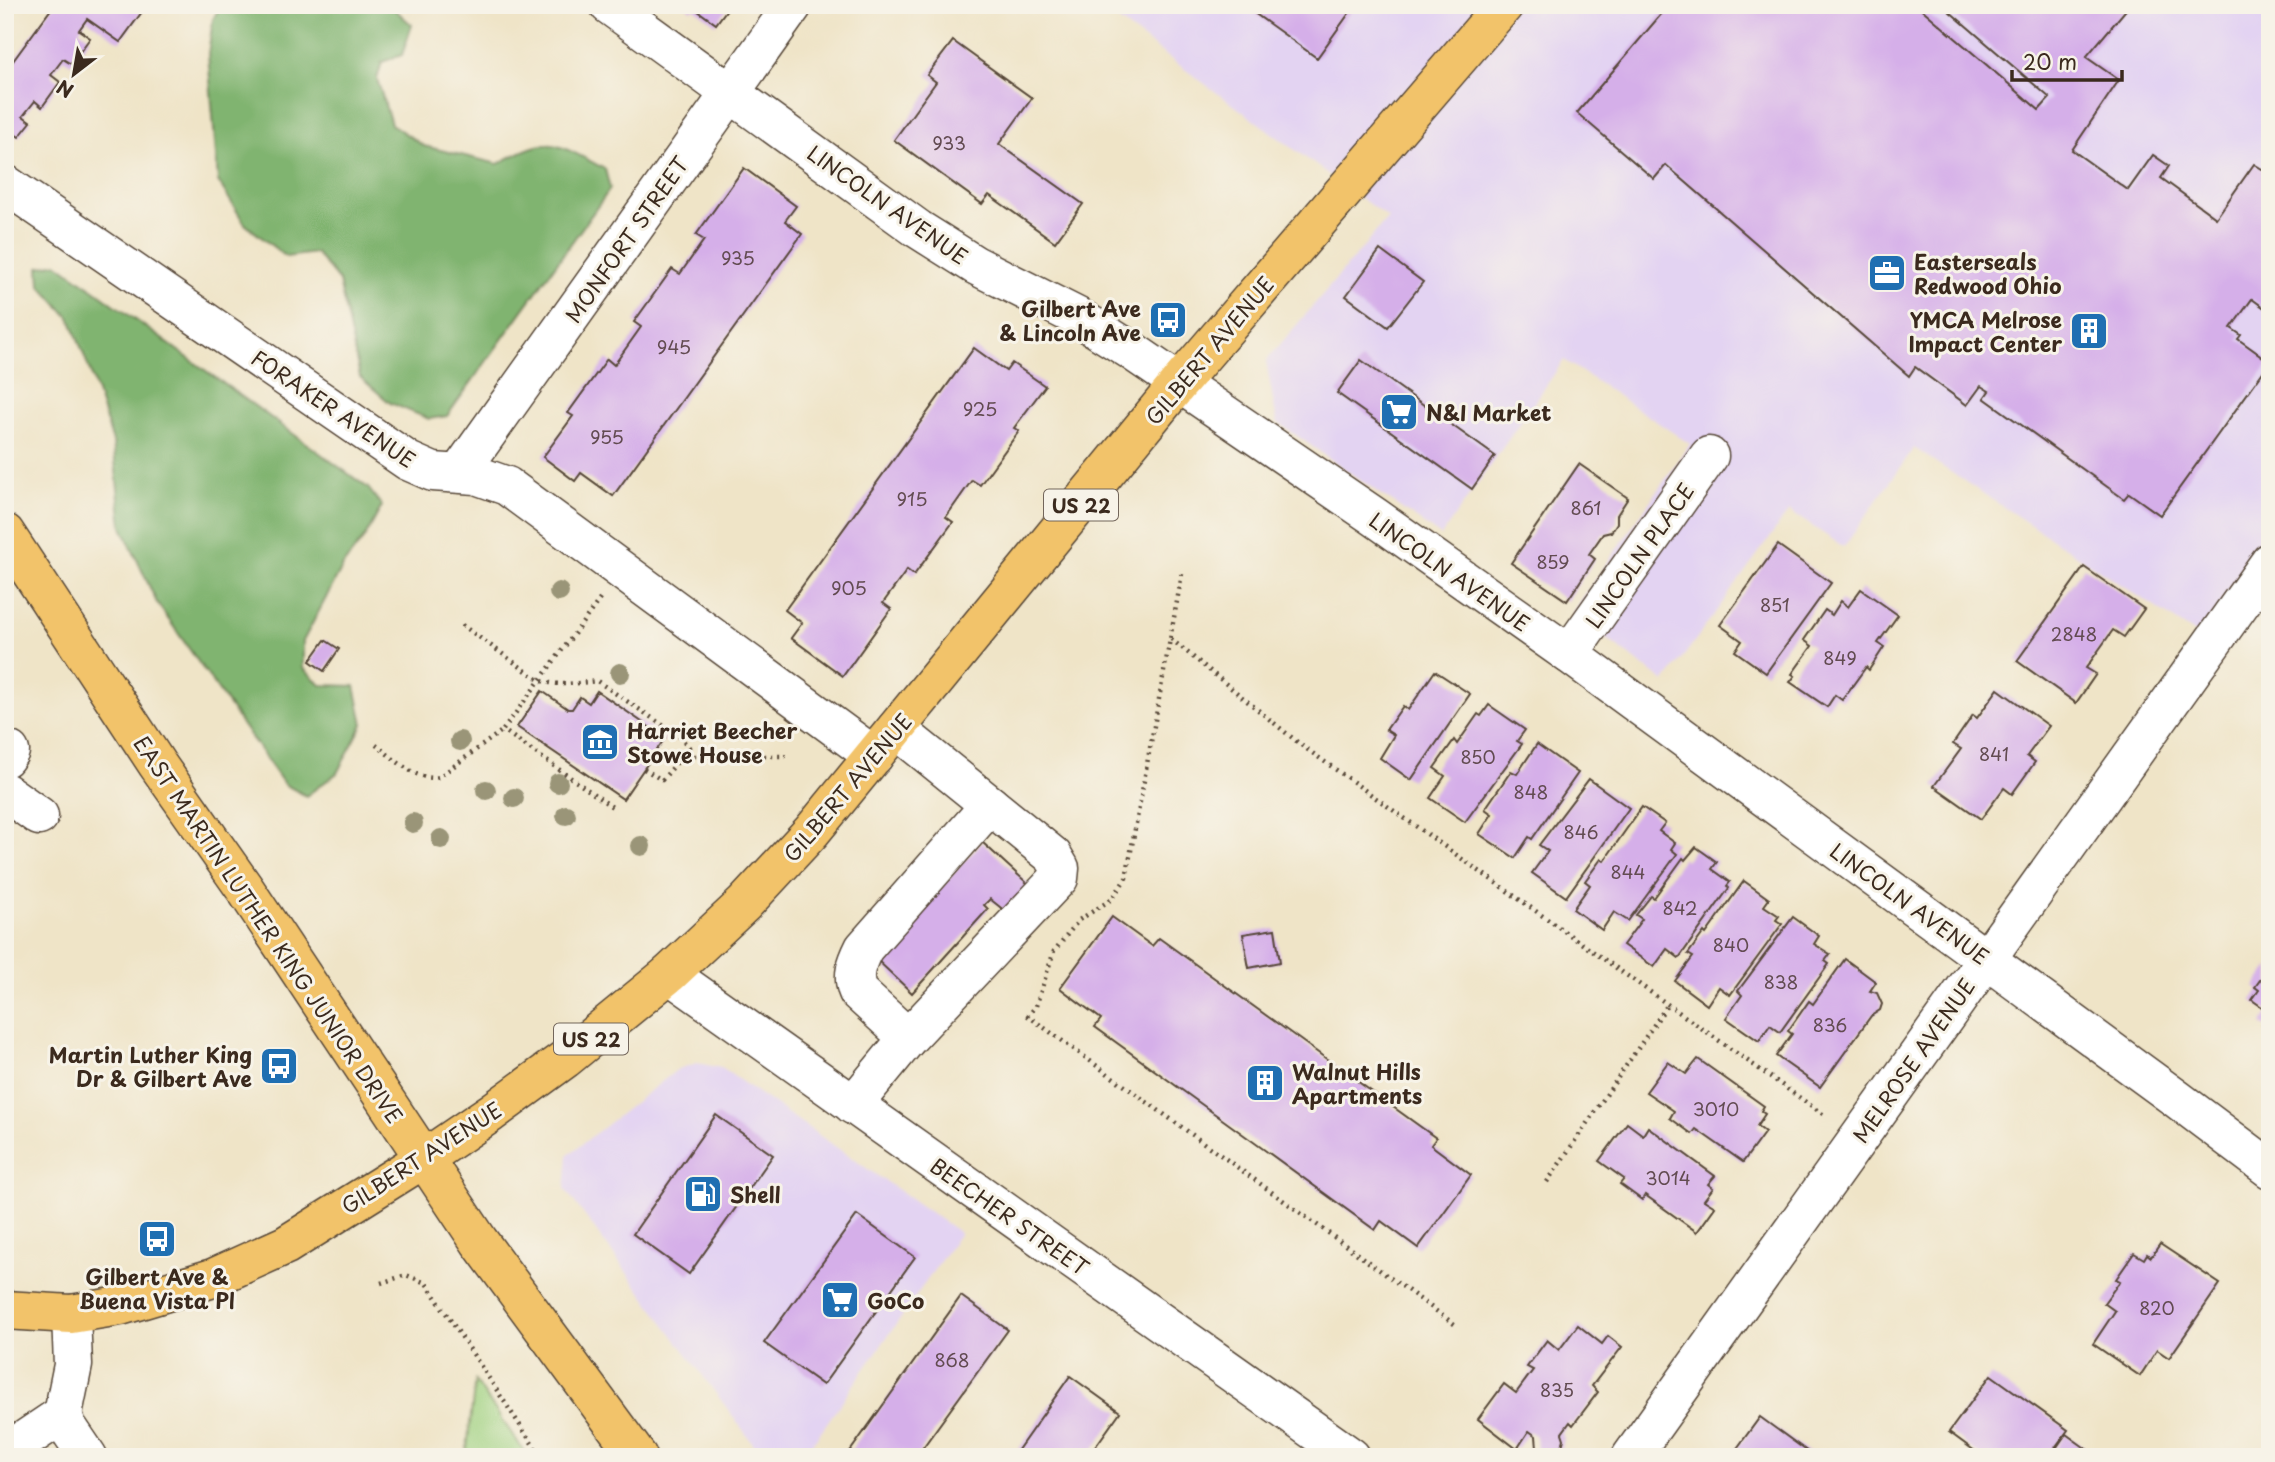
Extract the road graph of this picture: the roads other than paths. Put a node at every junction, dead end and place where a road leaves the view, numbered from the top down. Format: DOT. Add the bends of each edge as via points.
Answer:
graph roads {
  1 [pos="609,5"];
  2 [pos="793,5"];
  3 [pos="1504,5"];
  4 [pos="730,92"];
  5 [pos="5,184"];
  6 [pos="1180,382"];
  7 [pos="1709,456"];
  8 [pos="460,473"];
  9 [pos="5,533"];
  10 [pos="2270,562"];
  11 [pos="1569,654"];
  12 [pos="885,742"];
  13 [pos="5,792"];
  14 [pos="990,805"];
  15 [pos="39,816"];
  16 [pos="1985,958"];
  17 [pos="669,974"];
  18 [pos="908,1038"];
  19 [pos="853,1105"];
  20 [pos="425,1158"];
  21 [pos="2270,1169"];
  22 [pos="5,1310"];
  23 [pos="71,1314"];
  24 [pos="64,1414"];
  25 [pos="5,1453"];
  26 [pos="88,1457"];
  27 [pos="638,1457"];
  28 [pos="1351,1457"];
  29 [pos="1631,1457"];
  1 -- 4 [label="street, LINCOLN AVENUE"];
  2 -- 4 [label="street, MONFORT STREET"];
  3 -- 6 [label="main road, GILBERT AVENUE / US 22"];
  4 -- 6 [label="street, LINCOLN AVENUE" via="918,229 975,265 1078,317"];
  4 -- 8 [label="street, MONFORT STREET"];
  5 -- 8 [label="street, FORAKER AVENUE" via="408,461 433,471"];
  6 -- 11 [label="street, LINCOLN AVENUE"];
  6 -- 12 [label="main road, GILBERT AVENUE / US 22"];
  7 -- 11 [label="street, LINCOLN PLACE"];
  8 -- 12 [label="street, FORAKER AVENUE" via="507,486"];
  9 -- 20 [label="main road, EAST MARTIN LUTHER KING JUNIOR DRIVE" via="156,764"];
  10 -- 16 [label="street, MELROSE AVENUE"];
  11 -- 16 [label="street, LINCOLN AVENUE"];
  12 -- 14 [label="street, FORAKER AVENUE"];
  12 -- 17 [label="main road, GILBERT AVENUE / US 22" via="770,877"];
  13 -- 15 [label="street"];
  14 -- 18 [label="street" via="859,959 854,983 858,992"];
  14 -- 18 [label="street, FORAKER AVENUE" via="1053,856 1060,868 1059,878"];
  16 -- 21 [label="street, LINCOLN AVENUE"];
  16 -- 29 [label="street, MELROSE AVENUE"];
  17 -- 19 [label="street, BEECHER STREET"];
  17 -- 20 [label="main road, GILBERT AVENUE / US 22" via="565,1059"];
  18 -- 19 [label="street"];
  19 -- 28 [label="street, BEECHER STREET"];
  20 -- 23 [label="main road, GILBERT AVENUE / US 22" via="286,1245 213,1278 120,1306"];
  20 -- 27 [label="main road, EAST MARTIN LUTHER KING JUNIOR DRIVE" via="479,1241"];
  22 -- 23 [label="main road, GILBERT AVENUE / US 22"];
  23 -- 24 [label="street" via="73,1365"];
  24 -- 25 [label="street"];
  24 -- 26 [label="street"];
}
